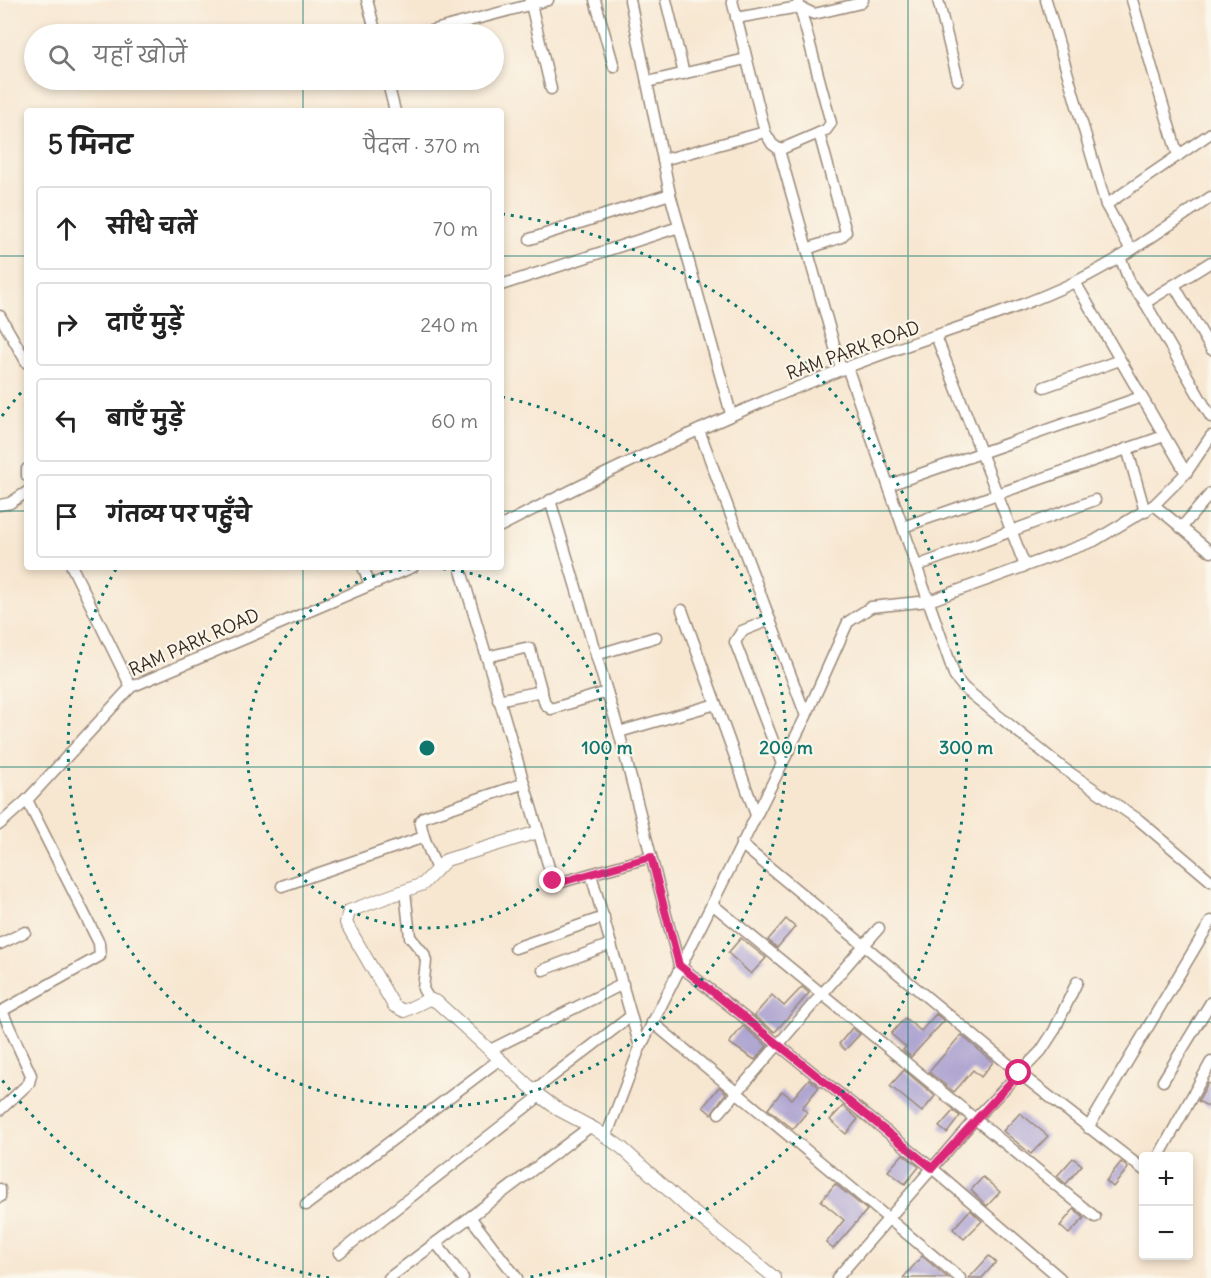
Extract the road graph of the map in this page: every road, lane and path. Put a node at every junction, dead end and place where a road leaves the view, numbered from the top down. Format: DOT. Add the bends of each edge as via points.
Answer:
graph roads {
  1 [pos="367,0"];
  2 [pos="548,0"];
  3 [pos="595,0"];
  4 [pos="630,0"];
  5 [pos="666,0"];
  6 [pos="732,0"];
  7 [pos="863,0"];
  8 [pos="938,0"];
  9 [pos="1046,0"];
  10 [pos="1132,0"];
  11 [pos="530,2"];
  12 [pos="798,3"];
  13 [pos="736,18"];
  14 [pos="373,24"];
  15 [pos="454,24"];
  16 [pos="746,59"];
  17 [pos="614,67"];
  18 [pos="684,74"];
  19 [pos="958,81"];
  20 [pos="647,82"];
  21 [pos="551,89"];
  22 [pos="390,90"];
  23 [pos="395,108"];
  24 [pos="765,132"];
  25 [pos="819,133"];
  26 [pos="1211,133"];
  27 [pos="780,150"];
  28 [pos="1178,156"];
  29 [pos="663,160"];
  30 [pos="670,194"];
  31 [pos="1211,196"];
  32 [pos="1106,205"];
  33 [pos="679,227"];
  34 [pos="530,239"];
  35 [pos="807,249"];
  36 [pos="1131,250"];
  37 [pos="1120,257"];
  38 [pos="1211,262"];
  39 [pos="1075,282"];
  40 [pos="504,284"];
  41 [pos="1174,285"];
  42 [pos="1145,303"];
  43 [pos="0,316"];
  44 [pos="936,336"];
  45 [pos="1211,349"];
  46 [pos="24,358"];
  47 [pos="1120,360"];
  48 [pos="844,368"];
  49 [pos="1044,387"];
  50 [pos="1141,397"];
  51 [pos="731,414"];
  52 [pos="1211,417"];
  53 [pos="699,430"];
  54 [pos="1164,436"];
  55 [pos="1211,436"];
  56 [pos="1127,448"];
  57 [pos="982,452"];
  58 [pos="1186,473"];
  59 [pos="889,485"];
  60 [pos="1211,493"];
  61 [pos="24,494"];
  62 [pos="998,494"];
  63 [pos="550,500"];
  64 [pos="1095,500"];
  65 [pos="0,505"];
  66 [pos="1150,508"];
  67 [pos="504,523"];
  68 [pos="903,527"];
  69 [pos="1181,528"];
  70 [pos="1012,531"];
  71 [pos="1211,552"];
  72 [pos="917,566"];
  73 [pos="1025,566"];
  74 [pos="73,570"];
  75 [pos="364,570"];
  76 [pos="406,570"];
  77 [pos="461,570"];
  78 [pos="370,585"];
  79 [pos="930,601"];
  80 [pos="682,610"];
  81 [pos="770,620"];
  82 [pos="656,637"];
  83 [pos="596,655"];
  84 [pos="486,657"];
  85 [pos="131,687"];
  86 [pos="542,691"];
  87 [pos="607,692"];
  88 [pos="498,700"];
  89 [pos="716,704"];
  90 [pos="806,716"];
  91 [pos="619,732"];
  92 [pos="782,764"];
  93 [pos="522,784"];
  94 [pos="27,800"];
  95 [pos="756,815"];
  96 [pos="0,824"];
  97 [pos="538,832"];
  98 [pos="424,837"];
  99 [pos="741,844"];
  100 [pos="651,857"];
  101 [pos="437,870"];
  102 [pos="591,874"];
  103 [pos="1211,881"];
  104 [pos="282,886"];
  105 [pos="405,891"];
  106 [pos="712,904"];
  107 [pos="603,917"];
  108 [pos="1211,921"];
  109 [pos="879,928"];
  110 [pos="25,932"];
  111 [pos="0,944"];
  112 [pos="611,944"];
  113 [pos="864,945"];
  114 [pos="515,948"];
  115 [pos="679,965"];
  116 [pos="543,970"];
  117 [pos="1077,982"];
  118 [pos="622,984"];
  119 [pos="822,994"];
  120 [pos="429,999"];
  121 [pos="1211,1002"];
  122 [pos="1,1012"];
  123 [pos="631,1016"];
  124 [pos="652,1022"];
  125 [pos="780,1043"];
  126 [pos="640,1047"];
  127 [pos="490,1050"];
  128 [pos="500,1059"];
  129 [pos="1211,1062"];
  130 [pos="1019,1073"];
  131 [pos="1163,1082"];
  132 [pos="737,1093"];
  133 [pos="536,1094"];
  134 [pos="0,1110"];
  135 [pos="719,1113"];
  136 [pos="974,1120"];
  137 [pos="591,1126"];
  138 [pos="1088,1128"];
  139 [pos="606,1137"];
  140 [pos="1160,1152"];
  141 [pos="1139,1167"];
  142 [pos="932,1168"];
  143 [pos="0,1189"];
  144 [pos="0,1197"];
  145 [pos="306,1204"];
  146 [pos="470,1217"];
  147 [pos="1095,1217"];
  148 [pos="888,1218"];
  149 [pos="436,1243"];
  150 [pos="339,1254"];
  151 [pos="401,1274"];
  152 [pos="841,1274"];
  153 [pos="389,1278"];
  154 [pos="463,1278"];
  155 [pos="517,1278"];
  156 [pos="775,1278"];
  157 [pos="855,1278"];
  158 [pos="960,1278"];
  159 [pos="1060,1278"];
  1 -- 14 [label="street"];
  2 -- 11 [label="street"];
  3 -- 17 [label="street"];
  4 -- 20 [label="street"];
  5 -- 18 [label="street"];
  6 -- 13 [label="street"];
  7 -- 12 [label="street" via="814,14"];
  8 -- 19 [label="street"];
  9 -- 32 [label="street"];
  10 -- 28 [label="street"];
  11 -- 15 [label="street"];
  11 -- 21 [label="street"];
  12 -- 13 [label="street"];
  12 -- 25 [label="street" via="831,117 829,127"];
  13 -- 16 [label="street"];
  16 -- 18 [label="street"];
  16 -- 24 [label="street"];
  18 -- 20 [label="street"];
  20 -- 29 [label="street"];
  22 -- 23 [label="street"];
  24 -- 27 [label="street"];
  24 -- 29 [label="street"];
  25 -- 27 [label="street"];
  25 -- 35 [label="street" via="846,232"];
  26 -- 28 [label="street"];
  27 -- 35 [label="street"];
  28 -- 32 [label="street"];
  29 -- 30 [label="street"];
  30 -- 33 [label="street"];
  30 -- 34 [label="street"];
  31 -- 36 [label="street, RAM PARK ROAD"];
  32 -- 36 [label="street"];
  33 -- 40 [label="street"];
  33 -- 51 [label="street"];
  35 -- 48 [label="street"];
  36 -- 37 [label="street, RAM PARK ROAD"];
  37 -- 39 [label="street, RAM PARK ROAD"];
  37 -- 42 [label="street" via="1131,285"];
  38 -- 41 [label="street"];
  39 -- 44 [label="street, RAM PARK ROAD"];
  39 -- 47 [label="street"];
  41 -- 42 [label="street"];
  41 -- 45 [label="street"];
  42 -- 52 [label="street"];
  43 -- 46 [label="street"];
  44 -- 48 [label="street, RAM PARK ROAD"];
  44 -- 57 [label="street"];
  47 -- 49 [label="street"];
  47 -- 50 [label="street"];
  48 -- 51 [label="street, RAM PARK ROAD"];
  48 -- 59 [label="street"];
  50 -- 54 [label="street"];
  50 -- 57 [label="street"];
  51 -- 53 [label="street, RAM PARK ROAD"];
  53 -- 63 [label="street, RAM PARK ROAD"];
  53 -- 81 [label="street"];
  54 -- 56 [label="street"];
  54 -- 58 [label="street"];
  55 -- 58 [label="street"];
  56 -- 62 [label="street"];
  56 -- 66 [label="street"];
  57 -- 59 [label="street"];
  57 -- 62 [label="street"];
  58 -- 66 [label="street"];
  59 -- 68 [label="street"];
  60 -- 69 [label="street"];
  61 -- 65 [label="street"];
  62 -- 68 [label="street"];
  62 -- 70 [label="street"];
  63 -- 67 [label="street, RAM PARK ROAD"];
  63 -- 83 [label="street"];
  64 -- 70 [label="street"];
  66 -- 69 [label="street"];
  66 -- 73 [label="street" via="1094,541"];
  68 -- 72 [label="street"];
  69 -- 71 [label="street"];
  70 -- 72 [label="street"];
  70 -- 73 [label="street"];
  72 -- 79 [label="street"];
  73 -- 79 [label="street"];
  74 -- 85 [label="street"];
  75 -- 78 [label="street"];
  76 -- 78 [label="street, RAM PARK ROAD"];
  77 -- 84 [label="street"];
  78 -- 85 [label="street, RAM PARK ROAD"];
  79 -- 90 [label="street" via="871,607 854,615 842,633"];
  79 -- 103 [label="street" via="955,677 964,688 1063,768 1139,820"];
  80 -- 89 [label="street"];
  81 -- 90 [label="street"];
  81 -- 92 [label="street" via="742,630 735,642"];
  82 -- 83 [label="street"];
  83 -- 87 [label="street"];
  84 -- 86 [label="street" via="528,648"];
  84 -- 88 [label="street"];
  85 -- 94 [label="street, RAM PARK ROAD"];
  86 -- 87 [label="street" via="545,704 551,709"];
  86 -- 88 [label="street"];
  87 -- 91 [label="street"];
  88 -- 93 [label="street"];
  89 -- 91 [label="street"];
  89 -- 95 [label="street"];
  90 -- 92 [label="street"];
  91 -- 100 [label="street"];
  92 -- 95 [label="street"];
  93 -- 97 [label="street"];
  93 -- 98 [label="street" via="422,819"];
  94 -- 96 [label="street, RAM PARK ROAD"];
  94 -- 122 [label="street" via="101,950 95,961"];
  95 -- 99 [label="street"];
  97 -- 101 [label="street" via="452,858"];
  97 -- 102 [label="street" via="553,881"];
  98 -- 101 [label="street"];
  98 -- 104 [label="street"];
  99 -- 106 [label="street"];
  99 -- 113 [label="street"];
  100 -- 102 [label="street"];
  100 -- 115 [label="street"];
  101 -- 105 [label="street" via="423,884"];
  102 -- 107 [label="street"];
  105 -- 120 [label="street" via="410,937 426,962 423,989"];
  105 -- 120 [label="street" via="349,911 346,922 394,1006 404,1011"];
  106 -- 115 [label="street"];
  106 -- 119 [label="street"];
  107 -- 112 [label="street"];
  107 -- 114 [label="street"];
  108 -- 138 [label="street"];
  109 -- 113 [label="street"];
  110 -- 111 [label="street"];
  112 -- 116 [label="street"];
  112 -- 118 [label="street"];
  113 -- 119 [label="street"];
  113 -- 130 [label="street"];
  115 -- 124 [label="street"];
  115 -- 125 [label="street"];
  117 -- 130 [label="street" via="1054,1031"];
  118 -- 123 [label="street"];
  118 -- 127 [label="street"];
  119 -- 125 [label="street"];
  119 -- 136 [label="street"];
  120 -- 127 [label="street"];
  121 -- 131 [label="street"];
  122 -- 134 [label="street" via="32,1074 29,1083"];
  123 -- 126 [label="street"];
  123 -- 133 [label="street"];
  124 -- 126 [label="street"];
  124 -- 132 [label="street"];
  125 -- 132 [label="street"];
  125 -- 142 [label="street"];
  126 -- 139 [label="street"];
  127 -- 128 [label="street"];
  128 -- 133 [label="street"];
  128 -- 145 [label="street"];
  129 -- 140 [label="street"];
  130 -- 136 [label="street"];
  130 -- 138 [label="street"];
  132 -- 135 [label="street"];
  132 -- 148 [label="street"];
  133 -- 137 [label="street"];
  133 -- 150 [label="street"];
  136 -- 142 [label="street"];
  136 -- 147 [label="street"];
  137 -- 139 [label="street"];
  137 -- 146 [label="street"];
  138 -- 141 [label="street"];
  139 -- 156 [label="street"];
  142 -- 148 [label="street"];
  142 -- 159 [label="street"];
  143 -- 144 [label="street"];
  146 -- 149 [label="street"];
  146 -- 155 [label="street"];
  148 -- 152 [label="street"];
  148 -- 158 [label="street"];
  149 -- 151 [label="street"];
  149 -- 154 [label="street"];
  151 -- 153 [label="street"];
  152 -- 157 [label="street"];
}
